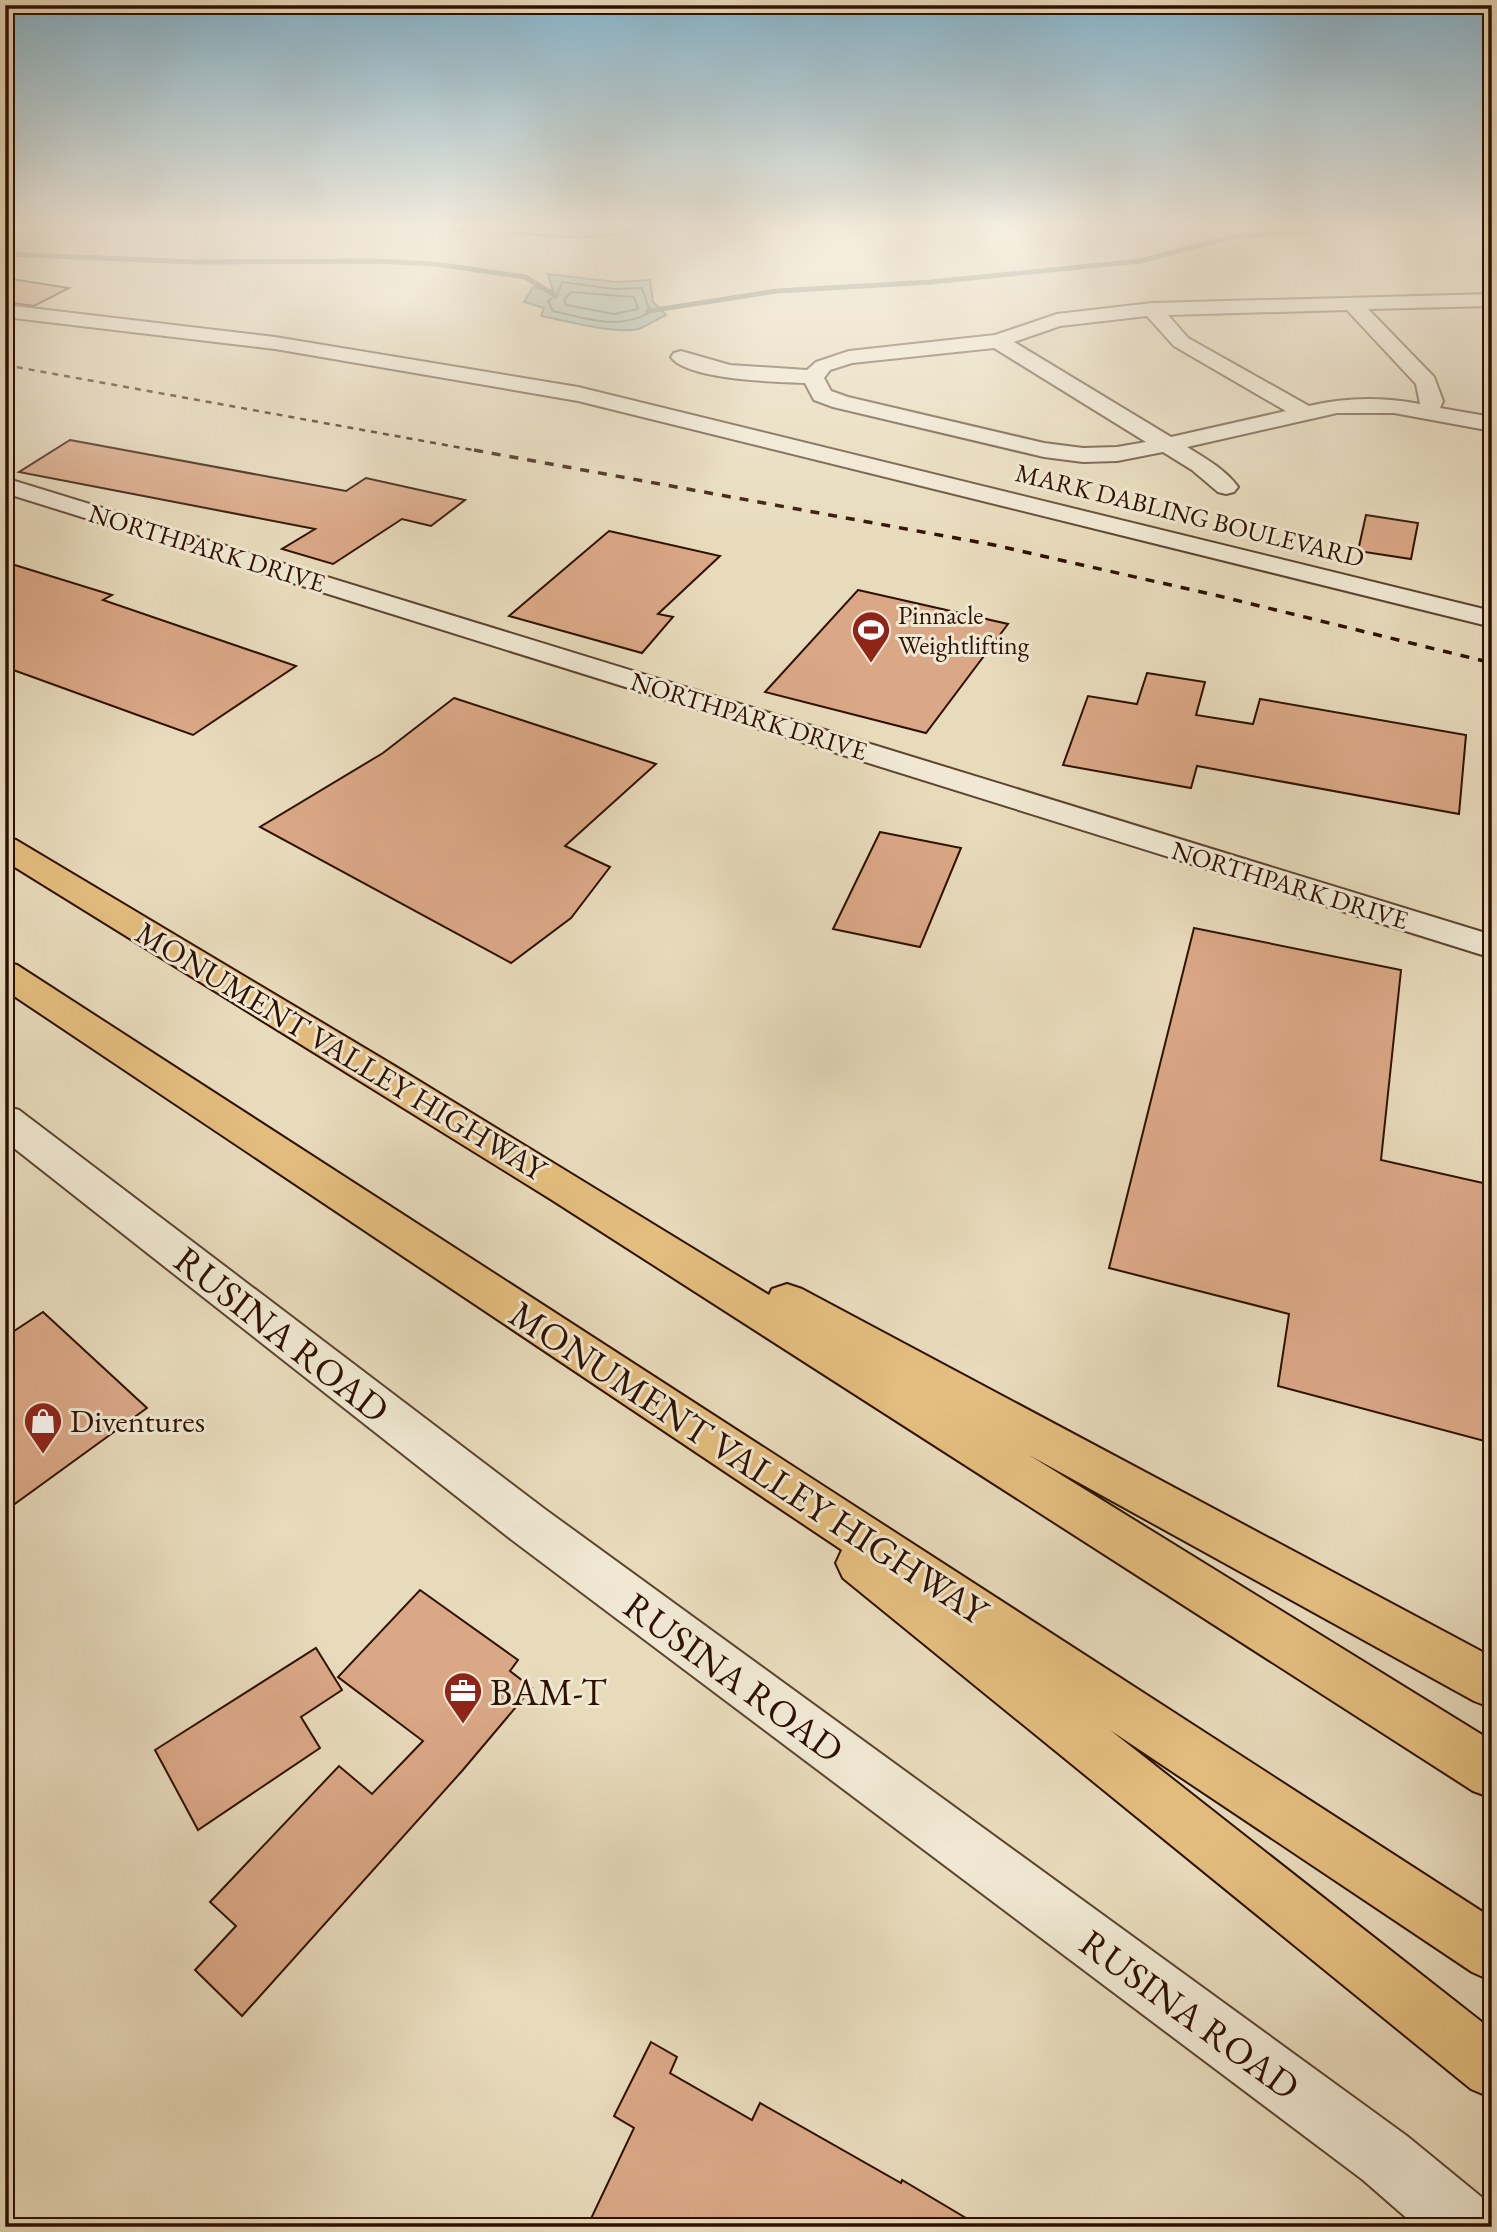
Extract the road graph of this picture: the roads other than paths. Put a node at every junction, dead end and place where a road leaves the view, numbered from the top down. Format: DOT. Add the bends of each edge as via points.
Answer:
graph roads {
  1 [pos="162,329"];
  2 [pos="1031,329"];
  3 [pos="1170,329"];
  4 [pos="1376,329"];
  5 [pos="998,341"];
  6 [pos="681,357"];
  7 [pos="813,377"];
  8 [pos="1427,411"];
  9 [pos="1305,413"];
  10 [pos="929,424"];
  11 [pos="1492,424"];
  12 [pos="1166,445"];
  13 [pos="875,467"];
  14 [pos="5,485"];
  15 [pos="1226,487"];
  16 [pos="1492,619"];
  17 [pos="5,847"];
  18 [pos="1492,947"];
  19 [pos="5,973"];
  20 [pos="5,1120"];
  21 [pos="522,1161"];
  22 [pos="673,1413"];
  23 [pos="1492,1684"];
  24 [pos="1492,1772"];
  25 [pos="1492,1952"];
  26 [pos="1492,2068"];
  27 [pos="1467,2227"];
  1 -- 13 [label="street, MARK DABLING BOULEVARD" via="539,386"];
  2 -- 5 [label="street"];
  3 -- 9 [label="street" via="1181,342"];
  4 -- 8 [label="street" via="1426,382 1432,401"];
  5 -- 7 [label="street" via="849,357 823,366"];
  5 -- 12 [label="street"];
  6 -- 7 [label="street" via="738,374"];
  7 -- 10 [label="street" via="822,395 830,399"];
  8 -- 9 [label="street" via="1355,405"];
  8 -- 11 [label="street"];
  9 -- 12 [label="street"];
  10 -- 12 [label="street" via="1066,453 1116,454"];
  10 -- 13 [label="street"];
  12 -- 15 [label="street"];
  13 -- 16 [label="street, MARK DABLING BOULEVARD"];
  14 -- 18 [label="street, NORTHPARK DRIVE"];
  17 -- 21 [label="highway, MONUMENT VALLEY HIGHWAY"];
  19 -- 22 [label="highway, MONUMENT VALLEY HIGHWAY"];
  20 -- 27 [label="street, RUSINA ROAD" via="529,1525 1385,2158"];
  21 -- 23 [label="highway" via="916,1368"];
  21 -- 24 [label="highway, MONUMENT VALLEY HIGHWAY"];
  22 -- 25 [label="highway, MONUMENT VALLEY HIGHWAY"];
  22 -- 26 [label="highway"];
}
